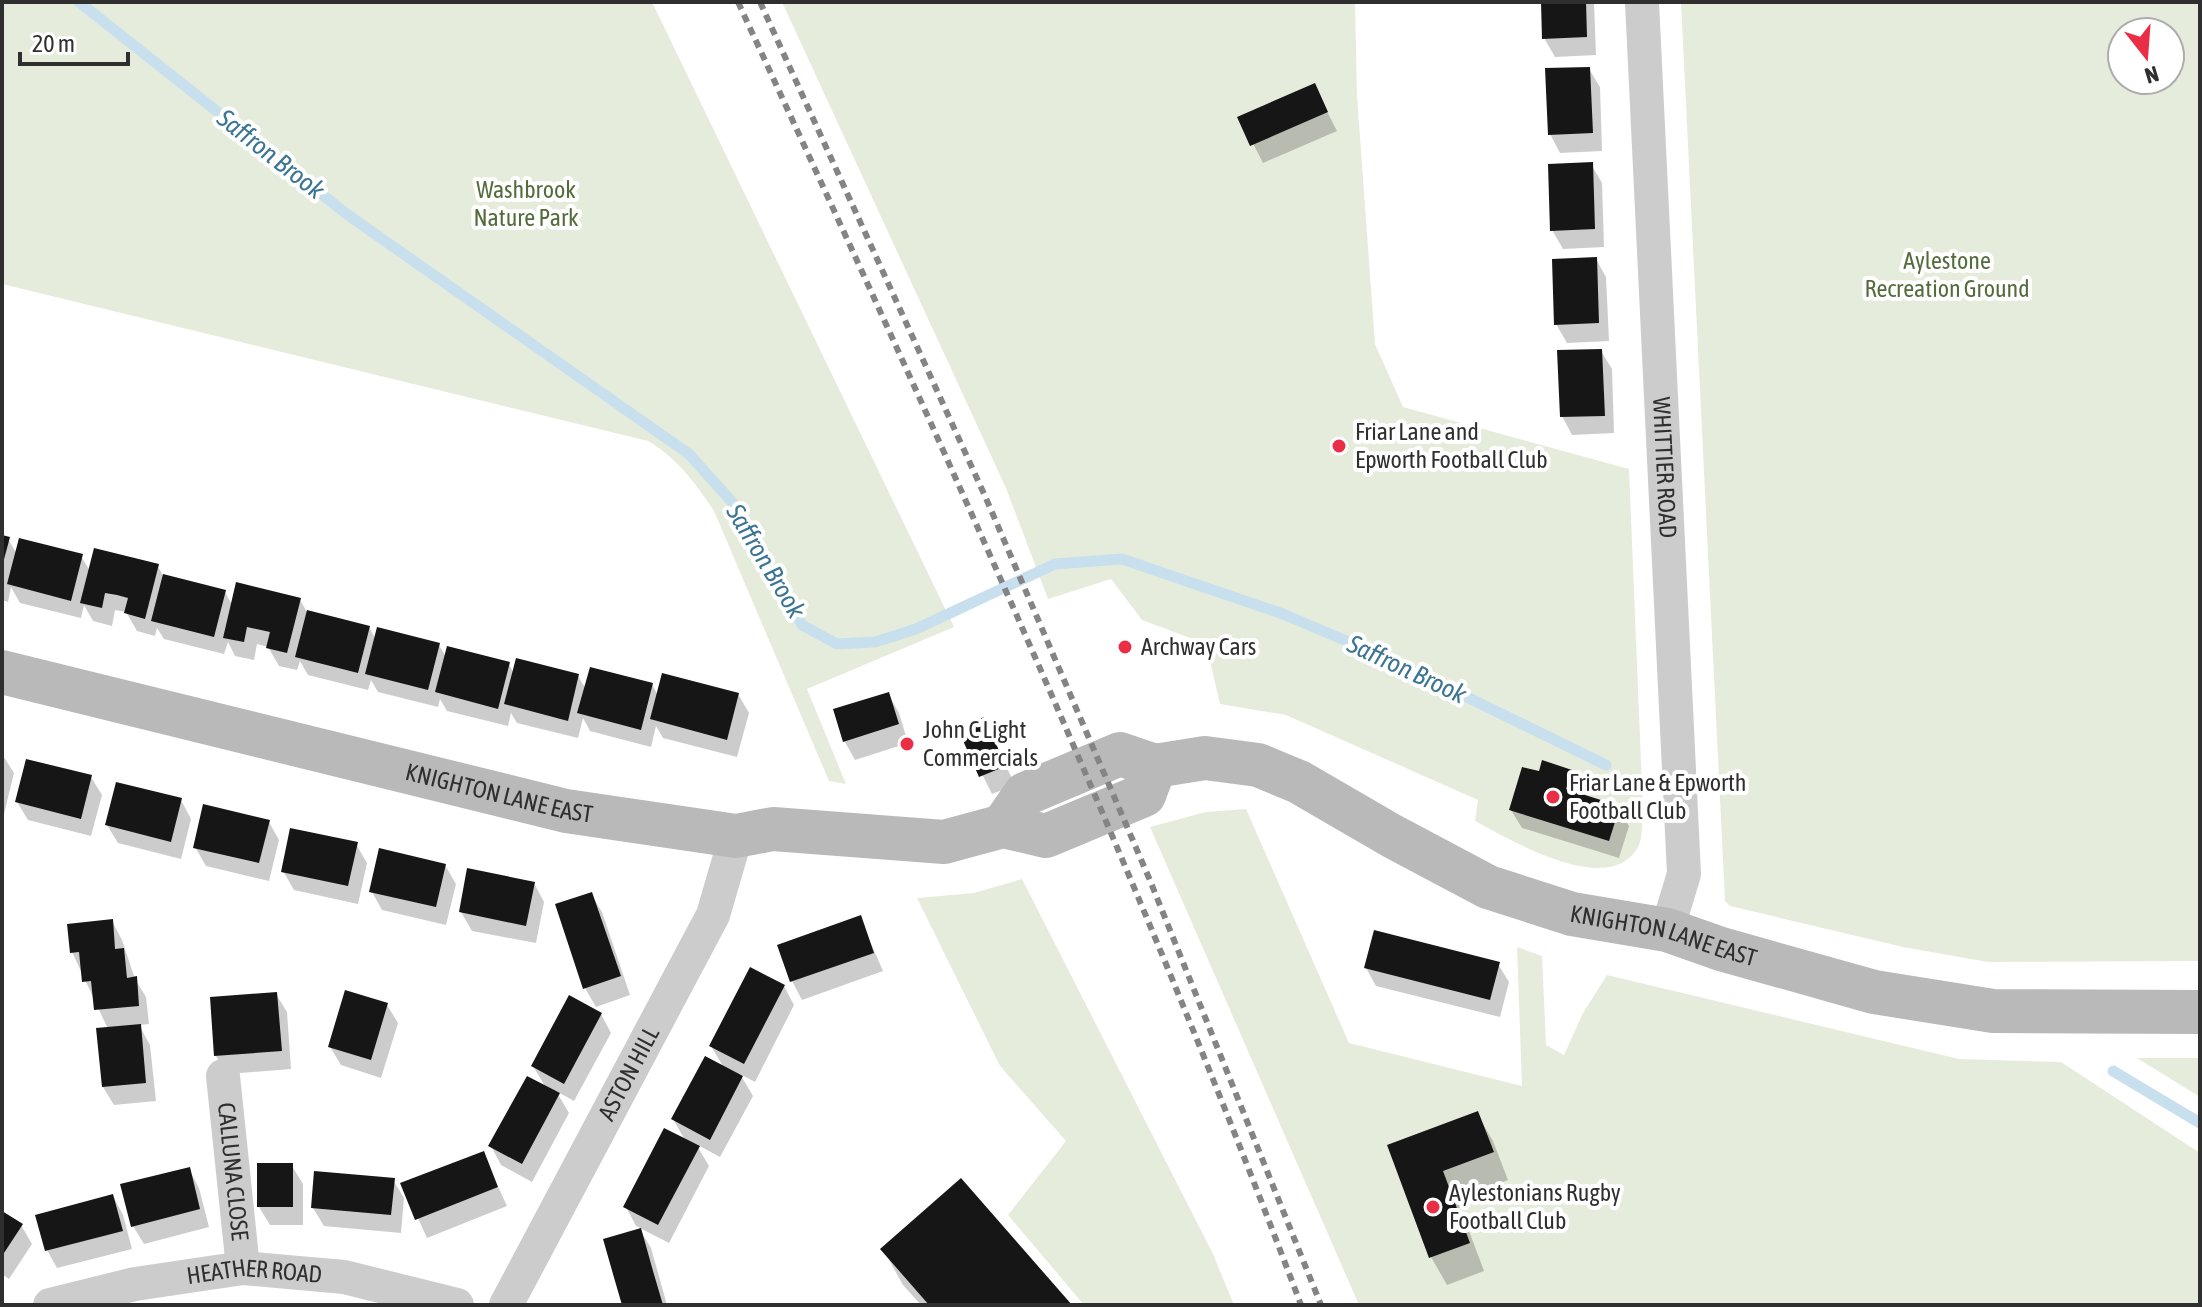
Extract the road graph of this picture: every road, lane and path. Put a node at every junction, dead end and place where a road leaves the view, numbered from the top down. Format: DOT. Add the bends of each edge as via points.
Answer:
graph roads {
  1 [pos="1642,2"];
  2 [pos="2,672"];
  3 [pos="736,836"];
  4 [pos="1667,930"];
  5 [pos="2200,1012"];
  6 [pos="223,1076"];
  7 [pos="243,1268"];
  8 [pos="50,1305"];
  9 [pos="457,1305"];
  10 [pos="506,1305"];
  1 -- 4 [label="street, WHITTIER ROAD" via="1684,874"];
  2 -- 3 [label="street, KNIGHTON LANE EAST" via="566,811"];
  3 -- 4 [label="street, KNIGHTON LANE EAST" via="773,829 944,842 1003,826 1025,794 1120,754 1155,766 1205,758 1258,765 1299,782 1488,887 1572,914"];
  3 -- 10 [label="street, ASTON HILL" via="713,915"];
  4 -- 5 [label="street, KNIGHTON LANE EAST" via="1874,992 1933,1004 1993,1011"];
  6 -- 7 [label="street, CALLUNA CLOSE"];
  7 -- 8 [label="street, HEATHER ROAD" via="135,1284"];
  7 -- 9 [label="street, HEATHER ROAD" via="344,1277"];
}
